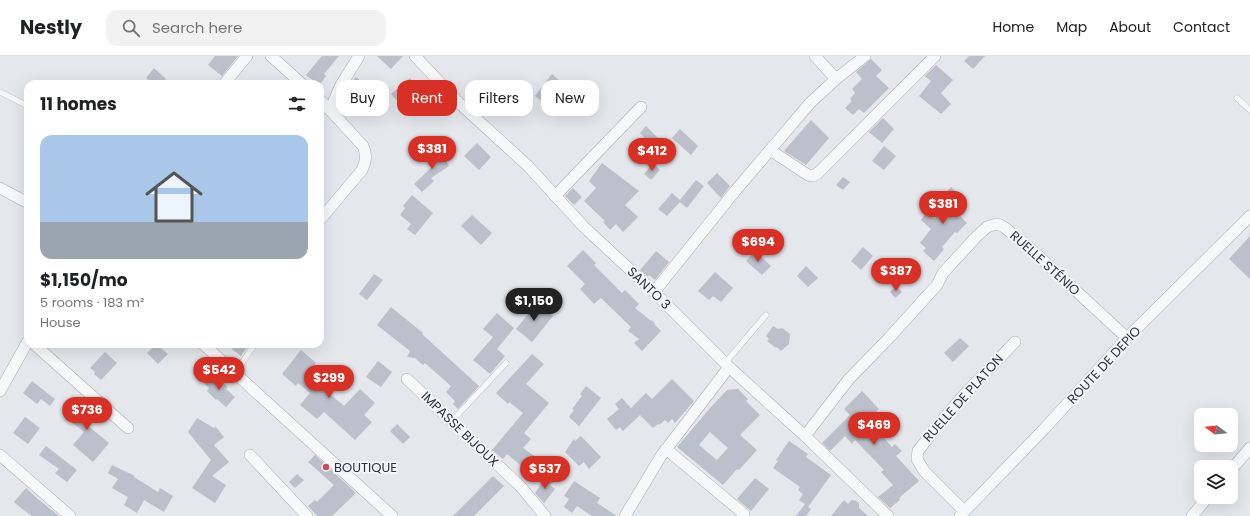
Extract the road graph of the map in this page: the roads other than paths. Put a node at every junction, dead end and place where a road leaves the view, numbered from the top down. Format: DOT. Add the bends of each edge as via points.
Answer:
graph roads {
  1 [pos="247,56"];
  2 [pos="271,56"];
  3 [pos="359,56"];
  4 [pos="415,56"];
  5 [pos="815,56"];
  6 [pos="865,56"];
  7 [pos="935,56"];
  8 [pos="836,79"];
  9 [pos="227,80"];
  10 [pos="298,80"];
  11 [pos="0,92"];
  12 [pos="1237,98"];
  13 [pos="24,104"];
  14 [pos="324,104"];
  15 [pos="641,108"];
  16 [pos="330,110"];
  17 [pos="1250,110"];
  18 [pos="770,150"];
  19 [pos="0,188"];
  20 [pos="555,196"];
  21 [pos="24,201"];
  22 [pos="324,215"];
  23 [pos="1250,216"];
  24 [pos="654,292"];
  25 [pos="766,315"];
  26 [pos="1127,338"];
  27 [pos="1015,342"];
  28 [pos="24,348"];
  29 [pos="38,348"];
  30 [pos="207,348"];
  31 [pos="252,348"];
  32 [pos="506,363"];
  33 [pos="727,365"];
  34 [pos="235,373"];
  35 [pos="406,378"];
  36 [pos="0,391"];
  37 [pos="452,421"];
  38 [pos="128,428"];
  39 [pos="805,436"];
  40 [pos="1250,448"];
  41 [pos="666,449"];
  42 [pos="0,455"];
  43 [pos="250,455"];
  44 [pos="1238,462"];
  45 [pos="1202,504"];
  46 [pos="744,514"];
  47 [pos="962,514"];
  48 [pos="70,516"];
  49 [pos="307,516"];
  50 [pos="392,516"];
  51 [pos="545,516"];
  52 [pos="625,516"];
  53 [pos="888,516"];
  54 [pos="1192,516"];
  1 -- 9 [label="street"];
  2 -- 10 [label="street"];
  3 -- 16 [label="street" via="341,85"];
  4 -- 20 [label="street, SANTO 3" via="459,103 528,166"];
  5 -- 8 [label="street"];
  6 -- 8 [label="street"];
  7 -- 18 [label="street" via="816,174 808,175"];
  8 -- 18 [label="street" via="810,103"];
  11 -- 13 [label="lane"];
  12 -- 17 [label="lane"];
  14 -- 16 [label="street"];
  15 -- 20 [label="street"];
  16 -- 22 [label="street" via="363,146 366,162"];
  18 -- 24 [label="street"];
  19 -- 21 [label="street"];
  20 -- 24 [label="street, SANTO 3" via="584,227"];
  23 -- 26 [label="street, ROUTE DE DEPIO"];
  24 -- 33 [label="street, SANTO 3"];
  25 -- 33 [label="lane"];
  26 -- 39 [label="street, RUELLE STÉNIO" via="1004,226 987,226 943,273 937,285 849,378"];
  26 -- 47 [label="street, ROUTE DE DEPIO"];
  27 -- 47 [label="street, RUELLE DE PLATON" via="963,396 918,451 917,459 924,471"];
  28 -- 36 [label="street"];
  29 -- 38 [label="street"];
  30 -- 34 [label="street"];
  31 -- 34 [label="lane"];
  32 -- 37 [label="lane"];
  33 -- 39 [label="street, SANTO 3"];
  33 -- 41 [label="street"];
  34 -- 50 [label="street"];
  35 -- 37 [label="street, IMPASSE BIJOUX"];
  37 -- 51 [label="street, IMPASSE BIJOUX" via="521,487"];
  39 -- 53 [label="street, SANTO 3"];
  40 -- 44 [label="street"];
  41 -- 46 [label="street"];
  41 -- 52 [label="street"];
  42 -- 48 [label="street"];
  43 -- 49 [label="street"];
  45 -- 54 [label="street"];
}
